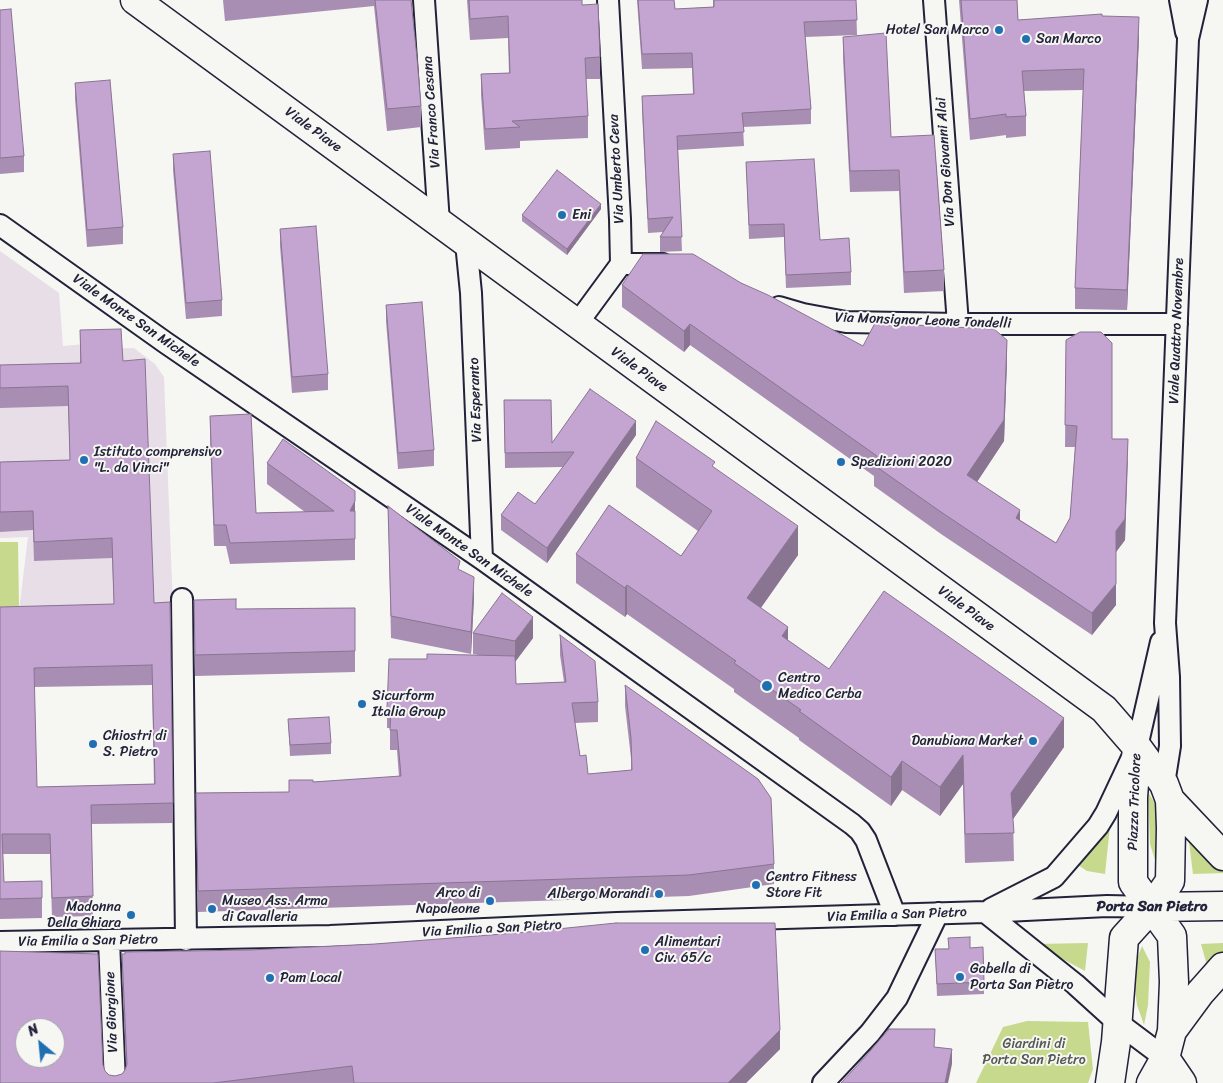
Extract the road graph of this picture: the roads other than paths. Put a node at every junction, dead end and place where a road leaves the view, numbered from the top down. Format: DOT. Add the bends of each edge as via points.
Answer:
graph roads {
  1 [pos="135,0"];
  2 [pos="424,0"];
  3 [pos="608,0"];
  4 [pos="934,0"];
  5 [pos="1180,0"];
  6 [pos="1197,0"];
  7 [pos="1188,39"];
  8 [pos="439,223"];
  9 [pos="0,225"];
  10 [pos="466,242"];
  11 [pos="677,263"];
  12 [pos="621,264"];
  13 [pos="764,302"];
  14 [pos="577,324"];
  15 [pos="958,324"];
  16 [pos="1177,324"];
  17 [pos="482,559"];
  18 [pos="182,599"];
  19 [pos="1165,623"];
  20 [pos="1137,747"];
  21 [pos="1167,792"];
  22 [pos="1223,856"];
  23 [pos="1223,906"];
  24 [pos="1152,907"];
  25 [pos="985,912"];
  26 [pos="938,913"];
  27 [pos="896,915"];
  28 [pos="186,940"];
  29 [pos="109,941"];
  30 [pos="0,942"];
  31 [pos="1223,967"];
  32 [pos="1117,1022"];
  33 [pos="1172,1031"];
  34 [pos="1165,1058"];
  35 [pos="115,1083"];
  36 [pos="823,1083"];
  37 [pos="1110,1083"];
  38 [pos="1151,1083"];
  39 [pos="1182,1083"];
  1 -- 8 [label="main road, Viale Piave"];
  2 -- 8 [label="street, Via Franco Cesana"];
  3 -- 12 [label="street, Via Umberto Ceva"];
  4 -- 15 [label="street, Via Don Giovanni Alai"];
  5 -- 7 [label="street"];
  6 -- 7 [label="street"];
  7 -- 16 [label="street, Viale Quattro Novembre"];
  8 -- 10 [label="main road, Viale Piave"];
  9 -- 17 [label="street, Viale Monte San Michele"];
  10 -- 14 [label="main road, Viale Piave"];
  10 -- 17 [label="street, Via Esperanto"];
  11 -- 12 [label="street"];
  12 -- 14 [label="street"];
  13 -- 15 [label="street, Via Monsignor Leone Tondelli" via="846,322"];
  14 -- 20 [label="main road, Viale Piave" via="1104,709"];
  15 -- 16 [label="street, Via Monsignor Leone Tondelli"];
  16 -- 19 [label="street, Viale Quattro Novembre"];
  17 -- 27 [label="street, Viale Monte San Michele" via="860,831"];
  18 -- 28 [label="street"];
  19 -- 20 [label="street, Viale Quattro Novembre"];
  19 -- 21 [label="street, Viale Quattro Novembre" via="1170,746"];
  20 -- 21 [label="main road, Piazza Tricolore"];
  20 -- 24 [label="main road, Piazza Tricolore" via="1133,882"];
  20 -- 25 [label="street, Via Emilia a San Pietro" via="1098,826 1054,877"];
  21 -- 22 [label="main road, Piazza Tricolore"];
  21 -- 24 [label="main road" via="1170,881"];
  23 -- 24 [label="main road"];
  24 -- 25 [label="street, Via Emilia a San Pietro"];
  24 -- 32 [label="main road" via="1124,938"];
  24 -- 33 [label="main road, Piazza Tricolore" via="1172,936"];
  25 -- 26 [label="street, Via Emilia a San Pietro"];
  25 -- 32 [label="street, Via Emilia a San Pietro"];
  26 -- 27 [label="street, Via Emilia a San Pietro"];
  26 -- 36 [label="street" via="898,998 870,1034"];
  27 -- 28 [label="street, Via Emilia a San Pietro" via="626,922"];
  28 -- 29 [label="street, Via Emilia a San Pietro"];
  29 -- 30 [label="street, Via Emilia a San Pietro"];
  29 -- 35 [label="street, Via Giorgione"];
  31 -- 33 [label="main road, Piazza Tricolore"];
  32 -- 34 [label="street, Via Emilia a San Pietro"];
  32 -- 37 [label="main road"];
  33 -- 34 [label="main road, Piazza Tricolore"];
  34 -- 38 [label="main road, Piazza Tricolore"];
  34 -- 39 [label="main road"];
}
